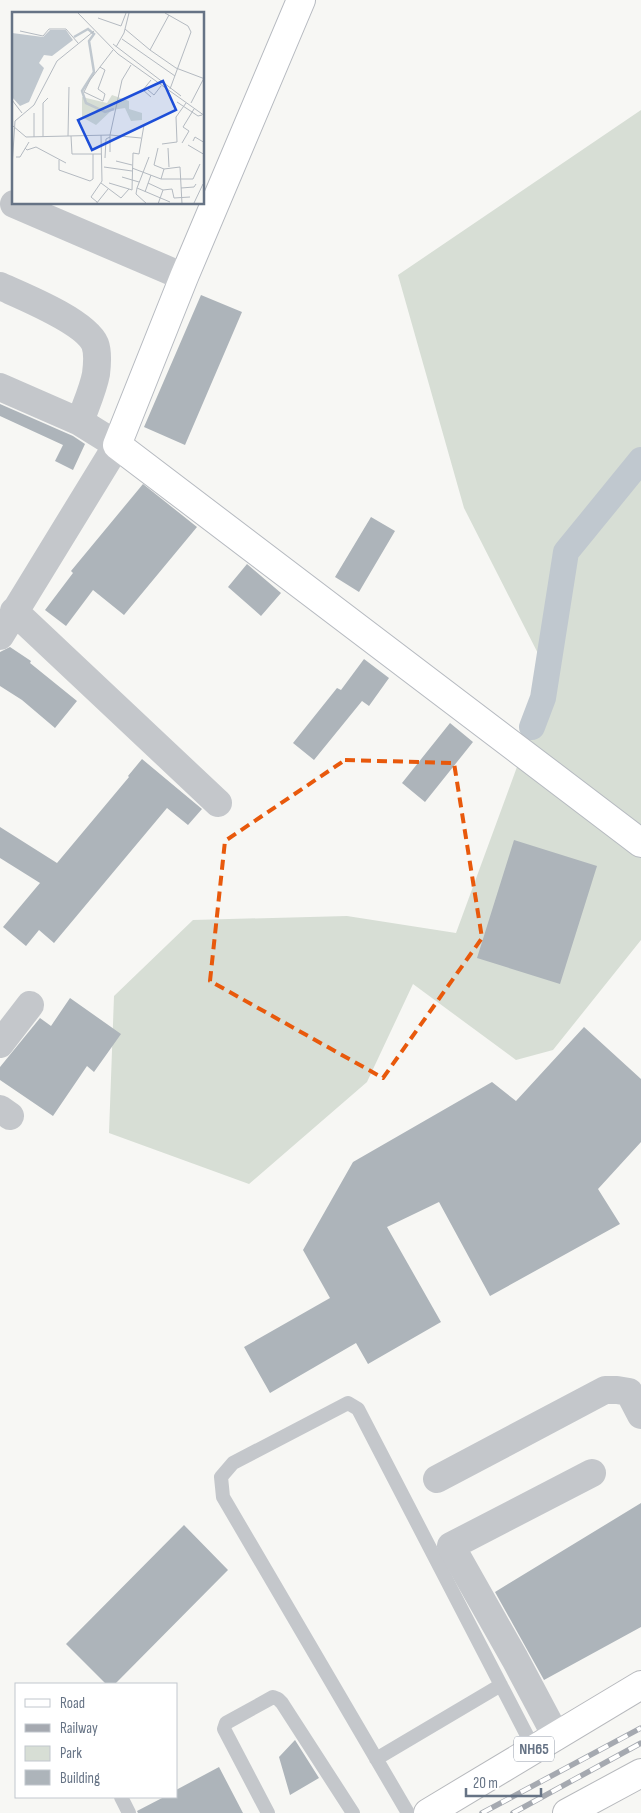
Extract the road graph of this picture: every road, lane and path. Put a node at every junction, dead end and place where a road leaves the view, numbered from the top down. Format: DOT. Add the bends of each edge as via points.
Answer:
graph roads {
  1 [pos="301,0"];
  2 [pos="0,198"];
  3 [pos="12,203"];
  4 [pos="16,205"];
  5 [pos="184,278"];
  6 [pos="0,286"];
  7 [pos="0,387"];
  8 [pos="80,422"];
  9 [pos="117,445"];
  10 [pos="14,611"];
  11 [pos="0,636"];
  12 [pos="218,803"];
  13 [pos="641,843"];
  14 [pos="30,1005"];
  15 [pos="0,1044"];
  16 [pos="641,1415"];
  17 [pos="592,1473"];
  18 [pos="437,1479"];
  19 [pos="501,1685"];
  20 [pos="641,1685"];
  21 [pos="545,1742"];
  22 [pos="376,1759"];
  23 [pos="641,1773"];
  24 [pos="121,1798"];
  25 [pos="128,1813"];
  26 [pos="268,1813"];
  27 [pos="353,1813"];
  28 [pos="408,1813"];
  29 [pos="428,1813"];
  30 [pos="567,1813"];
  1 -- 5 [label="main road"];
  2 -- 3 [label="street"];
  4 -- 5 [label="street"];
  5 -- 9 [label="main road"];
  6 -- 8 [label="street" via="65,317 95,344 96,375"];
  7 -- 8 [label="street"];
  8 -- 9 [label="street"];
  9 -- 10 [label="street"];
  9 -- 13 [label="main road"];
  10 -- 11 [label="street"];
  10 -- 12 [label="street"];
  14 -- 15 [label="street"];
  16 -- 18 [label="street" via="629,1392 605,1390"];
  17 -- 21 [label="street" via="451,1546 515,1659"];
  19 -- 21 [label="lane"];
  19 -- 22 [label="lane"];
  19 -- 22 [label="lane" via="358,1409 348,1403 233,1463 222,1477 223,1497"];
  20 -- 21 [label="main road, NH65"];
  21 -- 29 [label="main road, NH65"];
  22 -- 28 [label="lane"];
  23 -- 30 [label="main road"];
  24 -- 25 [label="lane"];
  26 -- 27 [label="lane" via="224,1729 226,1723 273,1697 282,1703"];
}
